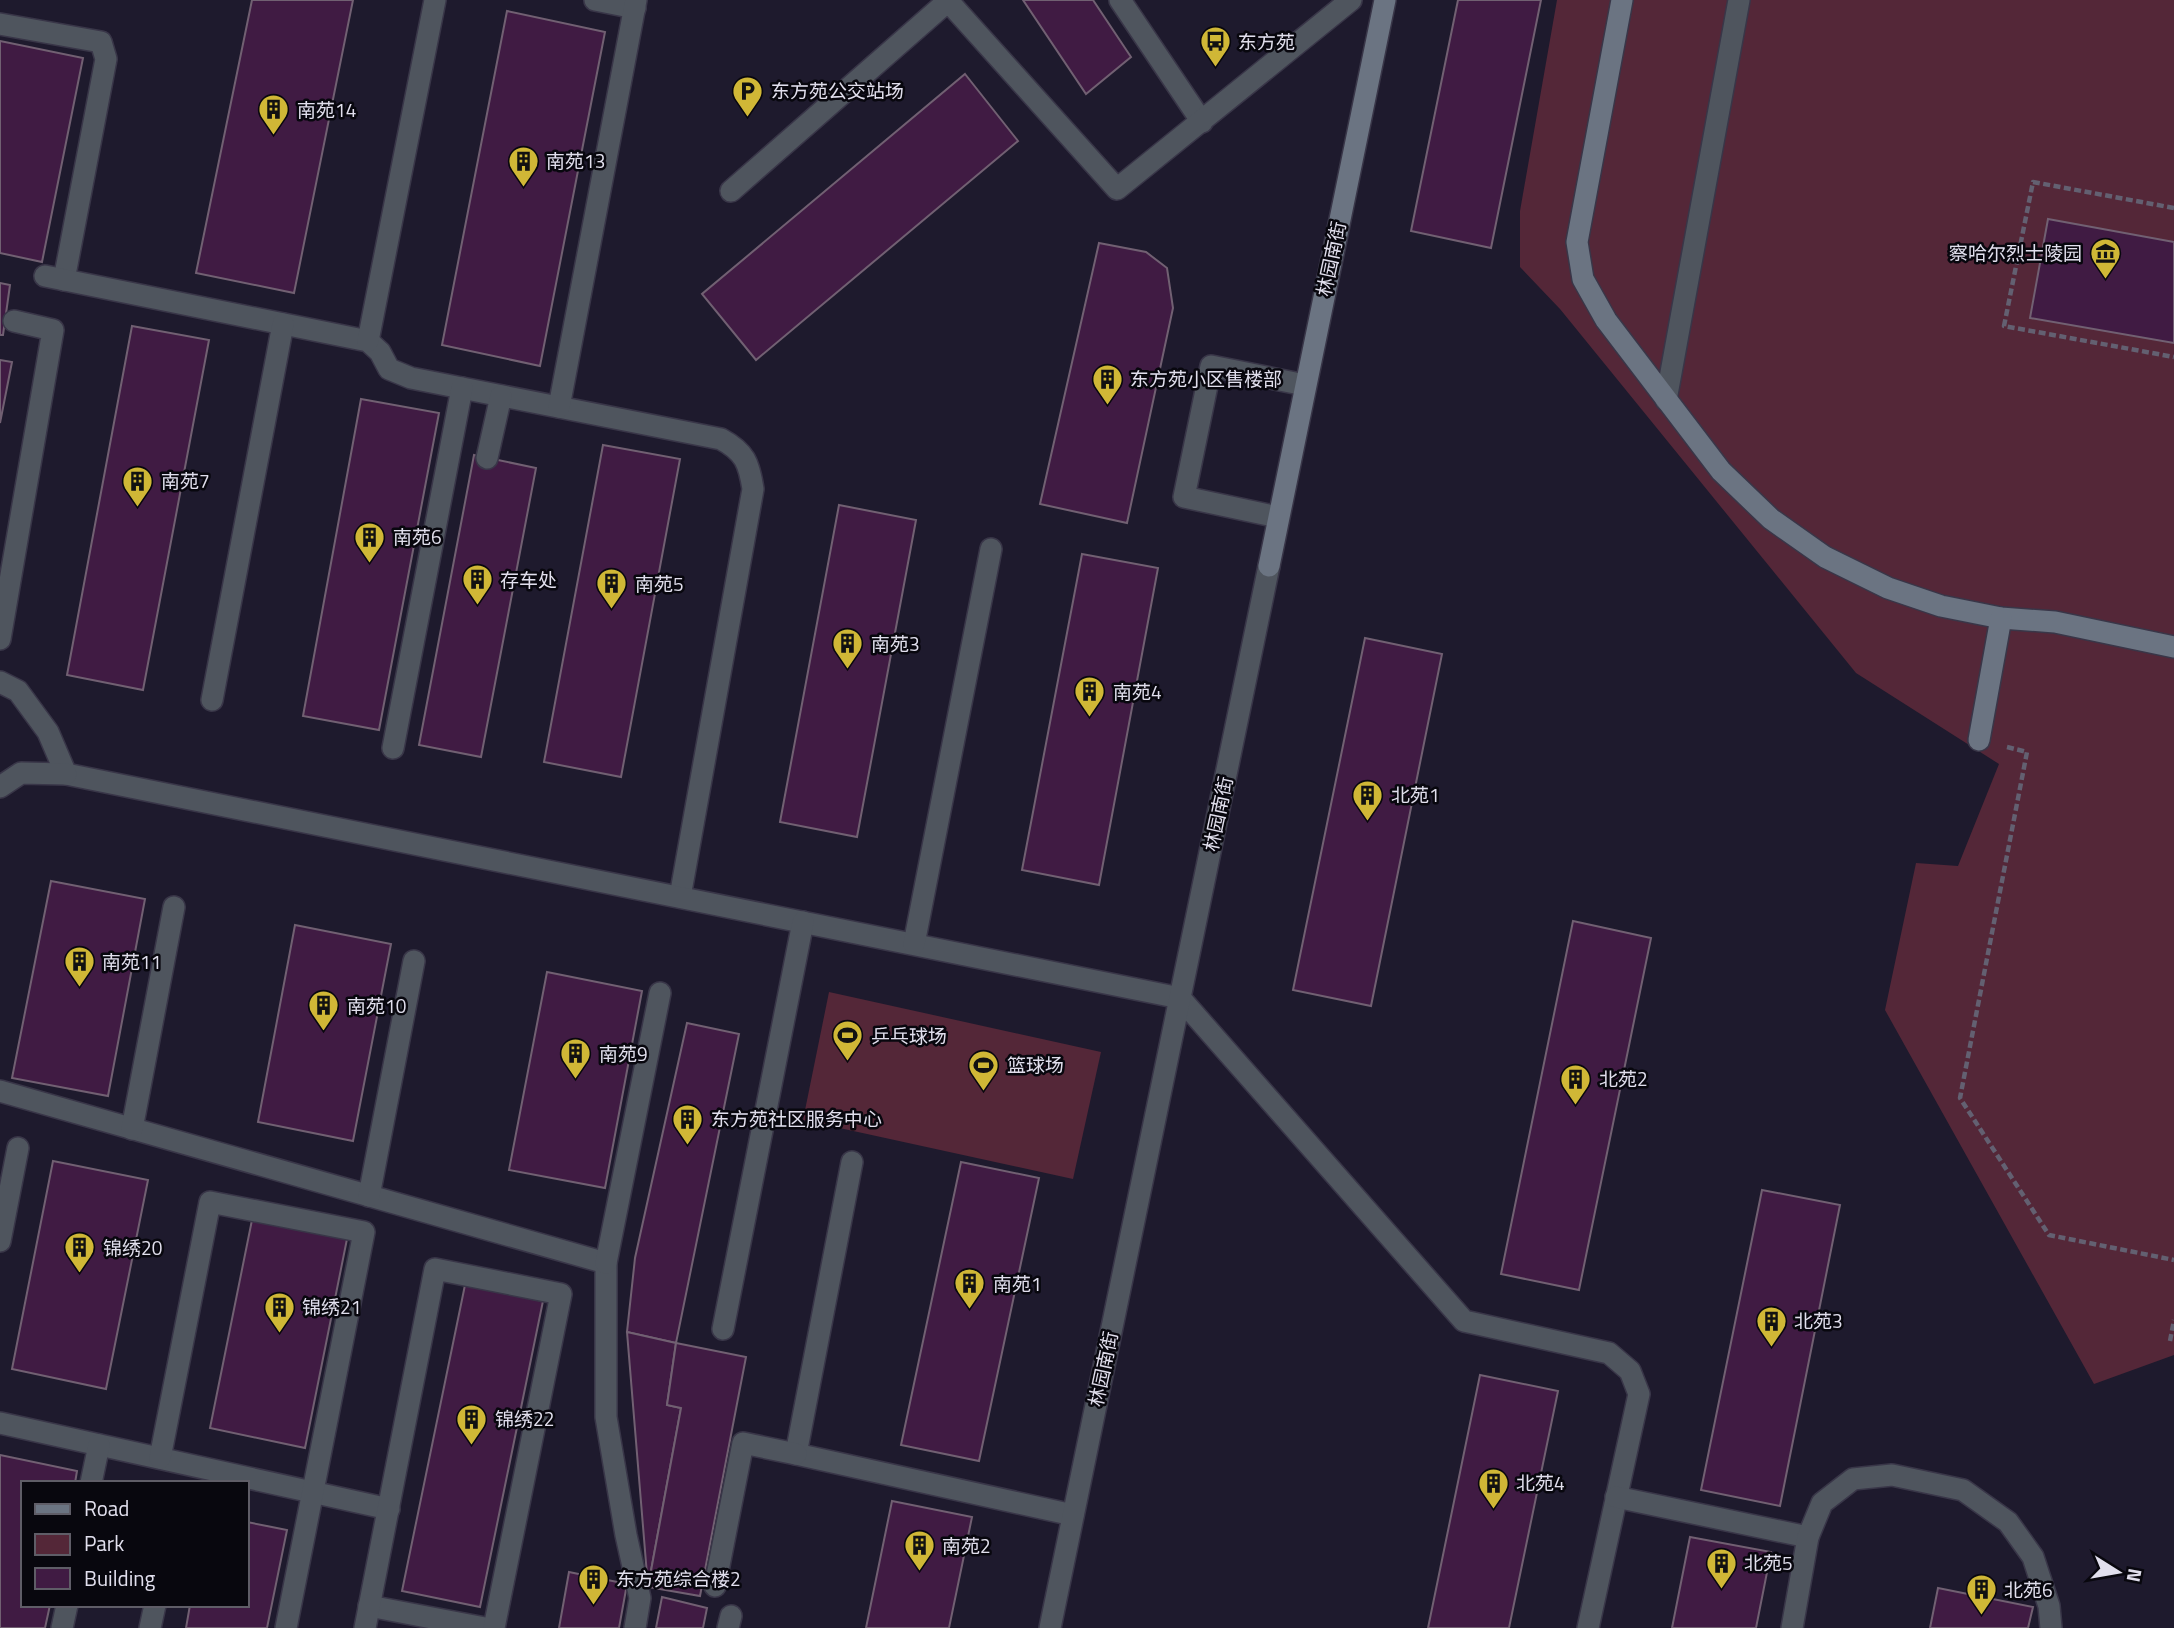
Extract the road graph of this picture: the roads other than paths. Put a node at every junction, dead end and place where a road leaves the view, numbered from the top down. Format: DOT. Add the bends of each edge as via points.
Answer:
graph roads {
  1 [pos="435,0"];
  2 [pos="595,0"];
  3 [pos="1120,0"];
  4 [pos="1352,0"];
  5 [pos="1385,0"];
  6 [pos="1622,0"];
  7 [pos="1739,0"];
  8 [pos="636,4"];
  9 [pos="0,24"];
  10 [pos="1202,122"];
  11 [pos="731,191"];
  12 [pos="14,321"];
  13 [pos="284,324"];
  14 [pos="368,341"];
  15 [pos="1305,385"];
  16 [pos="462,388"];
  17 [pos="501,396"];
  18 [pos="1667,400"];
  19 [pos="559,407"];
  20 [pos="487,458"];
  21 [pos="1278,517"];
  22 [pos="990,549"];
  23 [pos="2001,618"];
  24 [pos="0,639"];
  25 [pos="2174,647"];
  26 [pos="0,682"];
  27 [pos="212,701"];
  28 [pos="1979,740"];
  29 [pos="393,748"];
  30 [pos="66,774"];
  31 [pos="0,787"];
  32 [pos="680,897"];
  33 [pos="174,907"];
  34 [pos="803,922"];
  35 [pos="914,944"];
  36 [pos="414,961"];
  37 [pos="660,993"];
  38 [pos="1180,998"];
  39 [pos="0,1091"];
  40 [pos="132,1129"];
  41 [pos="18,1148"];
  42 [pos="852,1162"];
  43 [pos="369,1196"];
  44 [pos="0,1241"];
  45 [pos="606,1263"];
  46 [pos="723,1329"];
  47 [pos="0,1423"];
  48 [pos="99,1445"];
  49 [pos="796,1454"];
  50 [pos="160,1458"];
  51 [pos="228,1479"];
  52 [pos="91,1481"];
  53 [pos="248,1482"];
  54 [pos="313,1493"];
  55 [pos="1616,1497"];
  56 [pos="389,1509"];
  57 [pos="1073,1515"];
  58 [pos="1808,1537"];
  59 [pos="715,1586"];
  60 [pos="369,1606"];
  61 [pos="66,1607"];
  62 [pos="155,1607"];
  63 [pos="62,1628"];
  64 [pos="150,1628"];
  65 [pos="286,1628"];
  66 [pos="365,1628"];
  67 [pos="485,1628"];
  68 [pos="494,1628"];
  69 [pos="635,1628"];
  70 [pos="1049,1628"];
  71 [pos="1588,1628"];
  72 [pos="1792,1628"];
  73 [pos="2051,1628"];
  1 -- 14 [label="street"];
  2 -- 8 [label="street"];
  3 -- 10 [label="street"];
  4 -- 10 [label="street"];
  5 -- 15 [label="street, 林园南街"];
  6 -- 18 [label="street" via="1577,242 1583,279 1606,320"];
  7 -- 18 [label="street"];
  8 -- 19 [label="street"];
  9 -- 13 [label="street" via="101,42 106,59 55,278"];
  10 -- 11 [label="street" via="1117,189 948,1"];
  12 -- 24 [label="street" via="53,330"];
  13 -- 14 [label="street"];
  13 -- 27 [label="street"];
  14 -- 16 [label="street" via="389,369"];
  15 -- 21 [label="street, 林园南街"];
  15 -- 21 [label="street" via="1211,366 1184,497"];
  16 -- 17 [label="street"];
  16 -- 29 [label="street"];
  17 -- 19 [label="street"];
  17 -- 20 [label="street"];
  18 -- 23 [label="street" via="1721,471 1771,519 1825,557 1899,592"];
  19 -- 32 [label="street" via="721,439 737,448 750,467 753,489"];
  21 -- 38 [label="street, 林园南街"];
  22 -- 35 [label="street"];
  23 -- 25 [label="street" via="2055,622"];
  23 -- 28 [label="street"];
  26 -- 30 [label="street" via="18,691 48,732"];
  30 -- 31 [label="street" via="22,773"];
  30 -- 32 [label="street"];
  32 -- 34 [label="street"];
  33 -- 40 [label="street"];
  34 -- 35 [label="street"];
  34 -- 46 [label="street"];
  35 -- 38 [label="street"];
  36 -- 43 [label="street"];
  37 -- 45 [label="street"];
  38 -- 55 [label="street" via="1464,1321 1609,1353 1630,1371 1639,1394"];
  38 -- 57 [label="street, 林园南街"];
  39 -- 40 [label="street"];
  40 -- 43 [label="street"];
  41 -- 44 [label="street"];
  42 -- 49 [label="street"];
  43 -- 45 [label="street"];
  45 -- 69 [label="street" via="606,1417 640,1598"];
  47 -- 48 [label="street"];
  48 -- 50 [label="street"];
  48 -- 52 [label="street"];
  49 -- 57 [label="street"];
  49 -- 59 [label="street" via="743,1443"];
  50 -- 51 [label="street"];
  50 -- 54 [label="street" via="210,1202 364,1232"];
  53 -- 54 [label="street"];
  54 -- 56 [label="street"];
  54 -- 65 [label="street"];
  55 -- 58 [label="street"];
  55 -- 71 [label="street"];
  56 -- 60 [label="street"];
  56 -- 68 [label="street" via="435,1269 561,1294"];
  57 -- 70 [label="street, 林园南街"];
  58 -- 72 [label="street"];
  58 -- 73 [label="street" via="1822,1503 1853,1479 1892,1475 1963,1490 2008,1522 2033,1557"];
  60 -- 66 [label="street"];
  60 -- 67 [label="street"];
  61 -- 63 [label="street"];
  62 -- 64 [label="street"];
}
